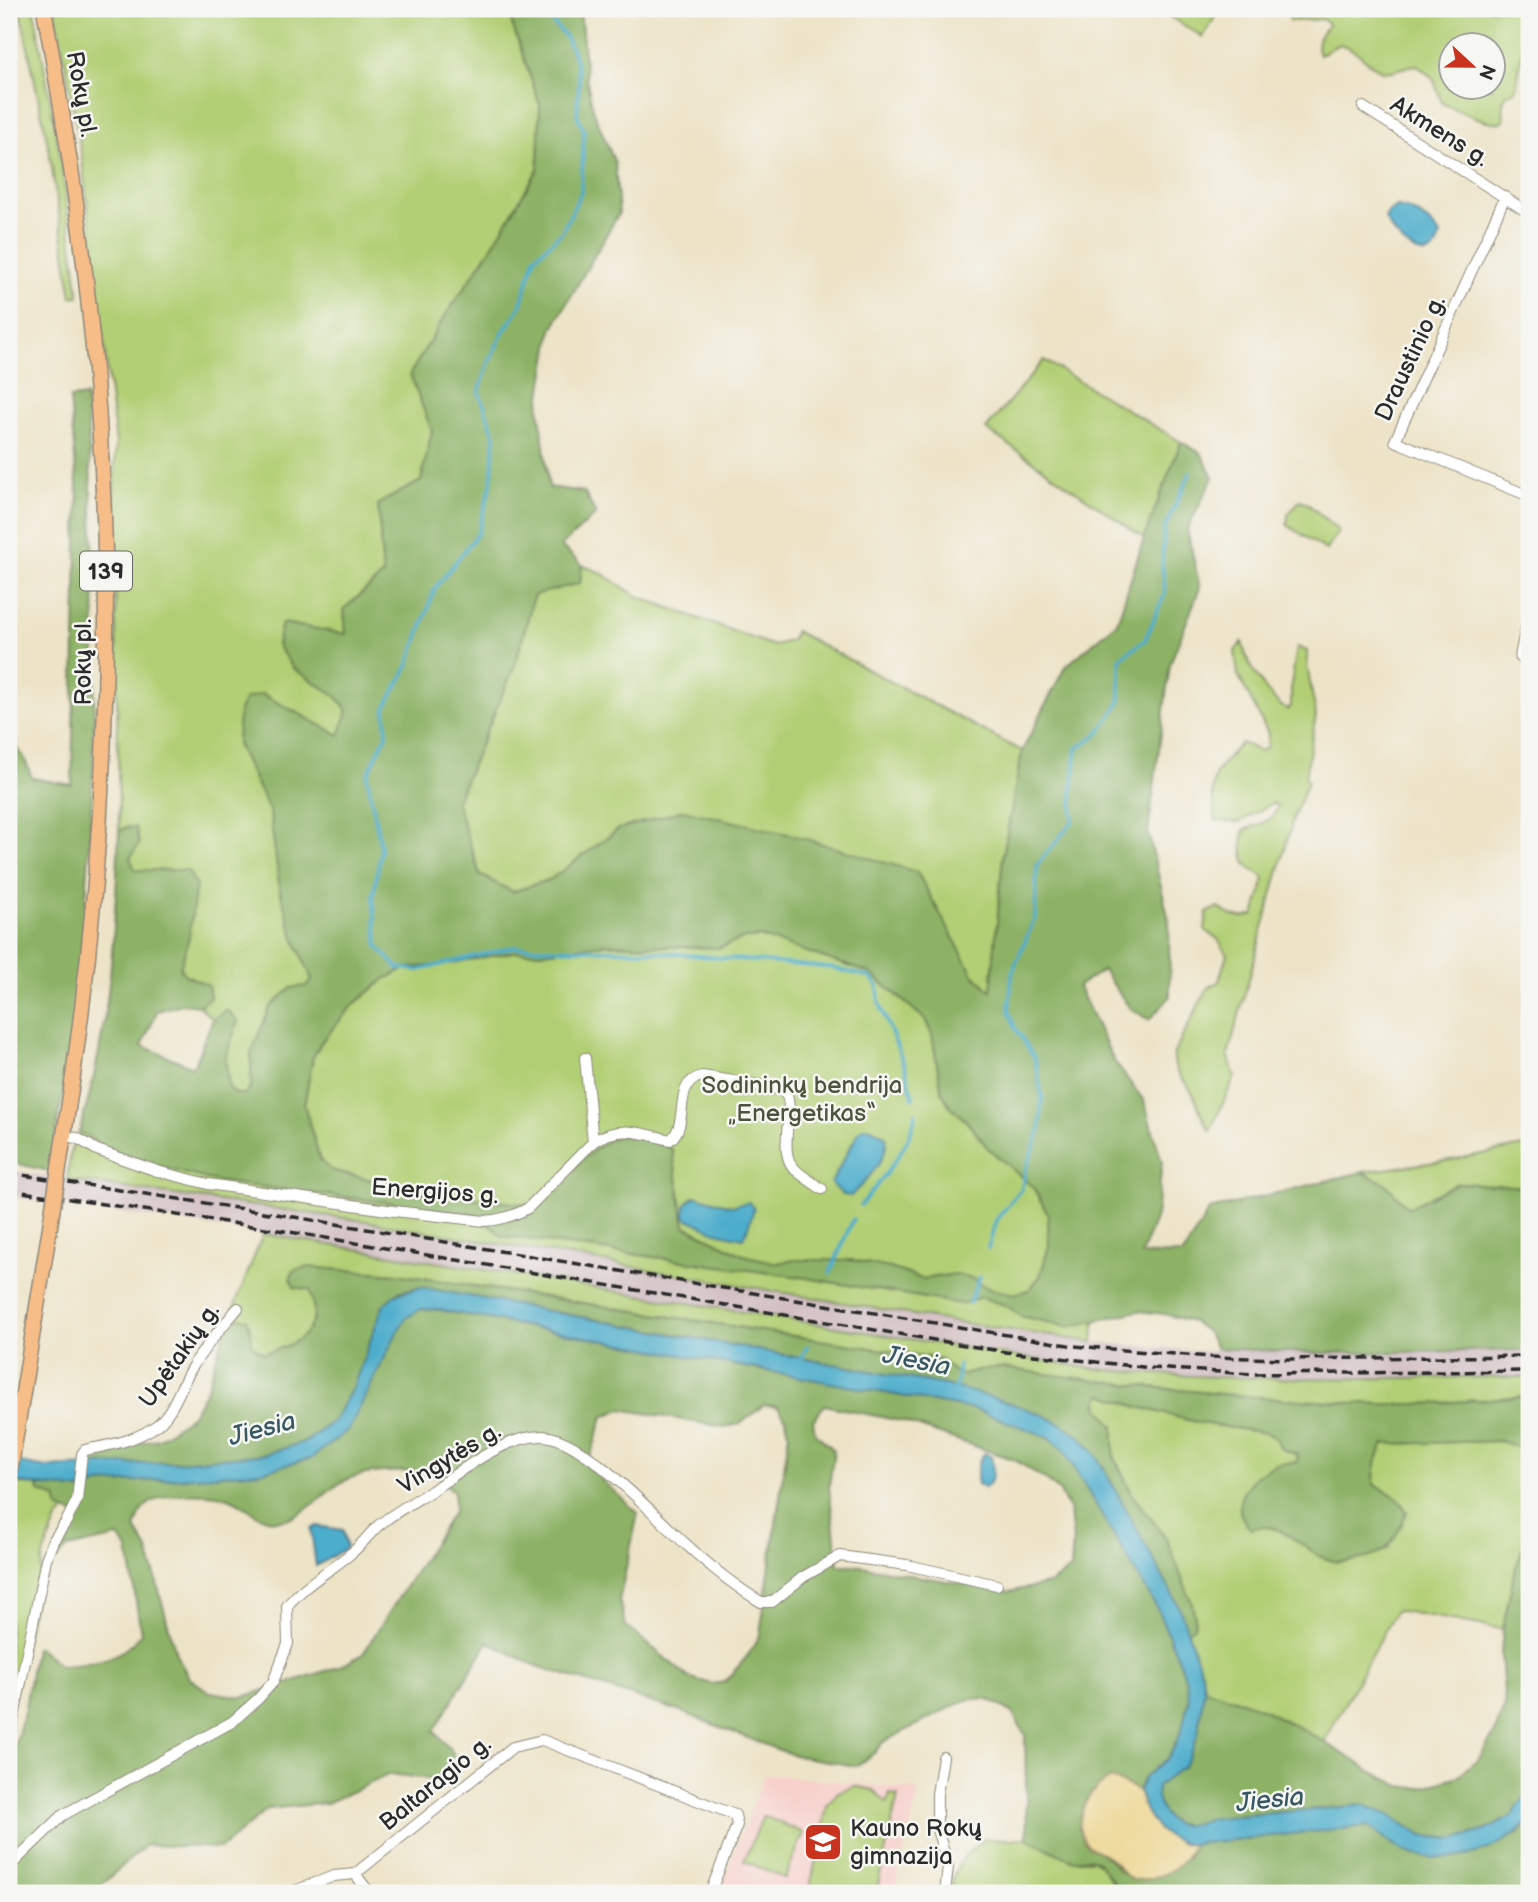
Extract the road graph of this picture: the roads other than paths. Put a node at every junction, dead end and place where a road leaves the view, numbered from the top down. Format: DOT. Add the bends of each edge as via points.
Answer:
graph roads {
  1 [pos="44,9"];
  2 [pos="1363,107"];
  3 [pos="1505,197"];
  4 [pos="1529,213"];
  5 [pos="1529,496"];
  6 [pos="1529,612"];
  7 [pos="1529,662"];
  8 [pos="585,1058"];
  9 [pos="63,1142"];
  10 [pos="593,1142"];
  11 [pos="822,1189"];
  12 [pos="238,1308"];
  13 [pos="9,1478"];
  14 [pos="997,1585"];
  15 [pos="9,1741"];
  16 [pos="943,1757"];
  17 [pos="9,1867"];
  18 [pos="355,1874"];
  19 [pos="289,1893"];
  20 [pos="370,1893"];
  21 [pos="710,1893"];
  22 [pos="945,1893"];
  1 -- 9 [label="main road, Rokų pl. / 139" via="76,193 89,301 106,567 107,664 98,854 82,1023"];
  2 -- 3 [label="street, Akmens g."];
  3 -- 4 [label="street, Akmens g."];
  3 -- 5 [label="street, Draustinio g." via="1395,442"];
  6 -- 7 [label="street" via="1520,657"];
  8 -- 10 [label="street"];
  9 -- 10 [label="street, Energijos g." via="77,1138 97,1150 208,1184 485,1221 528,1208"];
  9 -- 13 [label="main road, 139, bridge"];
  10 -- 11 [label="street, Energijos g." via="625,1130 670,1140 679,1129 687,1085 695,1078 772,1087 788,1098 789,1164"];
  12 -- 15 [label="street, Upėtakių g." via="201,1354 159,1423 119,1444 85,1450 77,1500 46,1559"];
  14 -- 17 [label="street, Vingytės g." via="840,1556 772,1602 761,1602 690,1548 582,1452 544,1436 526,1438 494,1451 390,1518 298,1593 287,1606 288,1644 273,1682 232,1722 63,1815"];
  16 -- 22 [label="street" via="937,1829 948,1866"];
  18 -- 19 [label="street, Baltaragio g."];
  18 -- 20 [label="street"];
  18 -- 21 [label="street, Baltaragio g." via="513,1747 542,1740 737,1819"];
}
